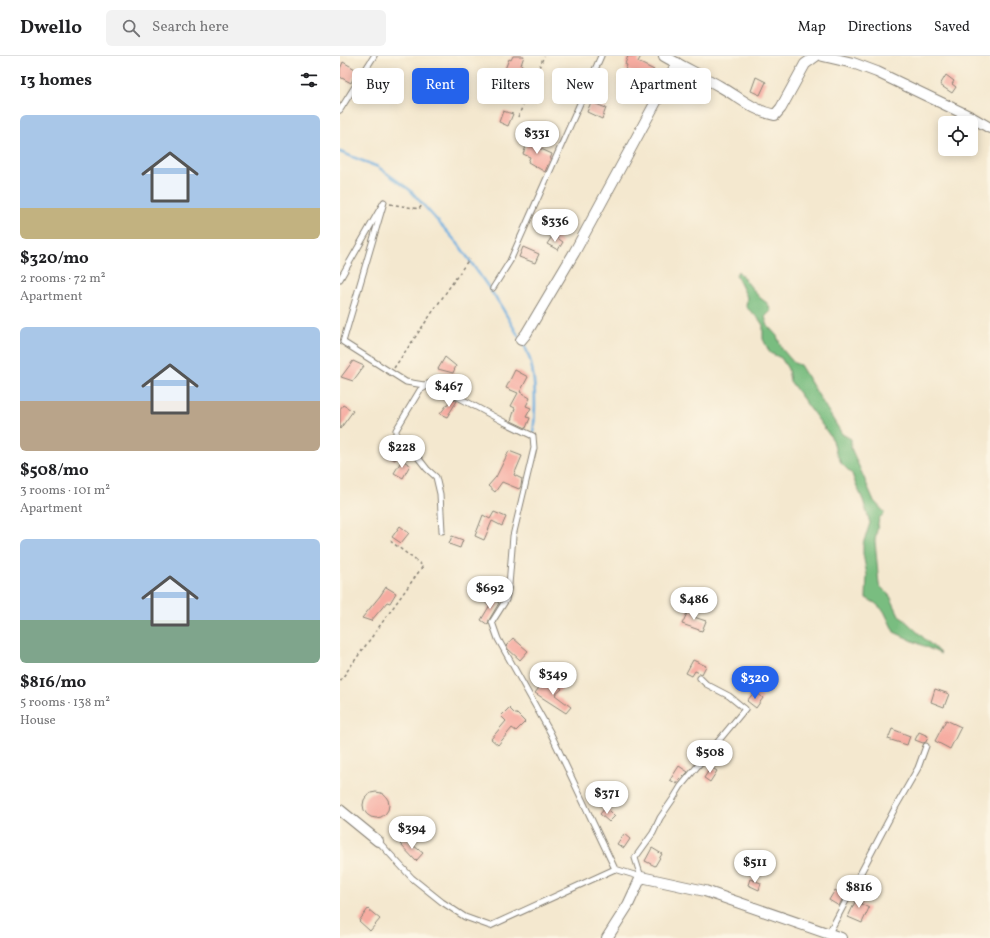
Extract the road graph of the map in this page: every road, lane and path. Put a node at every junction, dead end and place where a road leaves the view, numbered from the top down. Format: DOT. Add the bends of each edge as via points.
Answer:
graph roads {
  1 [pos="374,56"];
  2 [pos="544,56"];
  3 [pos="601,56"];
  4 [pos="664,56"];
  5 [pos="816,56"];
  6 [pos="823,56"];
  7 [pos="677,63"];
  8 [pos="340,110"];
  9 [pos="518,117"];
  10 [pos="990,128"];
  11 [pos="384,202"];
  12 [pos="423,204"];
  13 [pos="469,259"];
  14 [pos="340,279"];
  15 [pos="493,288"];
  16 [pos="521,340"];
  17 [pos="390,372"];
  18 [pos="432,383"];
  19 [pos="442,530"];
  20 [pos="389,540"];
  21 [pos="700,678"];
  22 [pos="340,681"];
  23 [pos="926,746"];
  24 [pos="340,810"];
  25 [pos="378,842"];
  26 [pos="616,870"];
  27 [pos="642,877"];
  28 [pos="829,933"];
  29 [pos="607,938"];
  30 [pos="841,938"];
  1 -- 8 [label="lane"];
  2 -- 9 [label="path"];
  3 -- 15 [label="lane" via="510,262"];
  4 -- 7 [label="street"];
  5 -- 7 [label="street" via="805,64 775,115 747,104"];
  6 -- 10 [label="street" via="877,72"];
  7 -- 16 [label="street" via="574,253"];
  11 -- 12 [label="path" via="419,209"];
  11 -- 14 [label="lane"];
  11 -- 17 [label="lane" via="342,342"];
  13 -- 17 [label="path" via="417,337"];
  17 -- 18 [label="lane" via="406,382 424,385"];
  18 -- 19 [label="lane" via="420,390 396,430 396,440 416,455 436,477 440,494"];
  18 -- 26 [label="lane" via="533,436 534,448 513,536 506,600 492,622 498,639 550,732"];
  20 -- 22 [label="path" via="423,566"];
  21 -- 27 [label="lane" via="745,709 681,786 635,858"];
  23 -- 28 [label="lane" via="918,768"];
  24 -- 25 [label="street"];
  25 -- 26 [label="lane" via="412,878 442,902 465,917 490,926"];
  26 -- 27 [label="lane"];
  27 -- 28 [label="street" via="705,891"];
  27 -- 29 [label="street"];
  28 -- 30 [label="street"];
}
